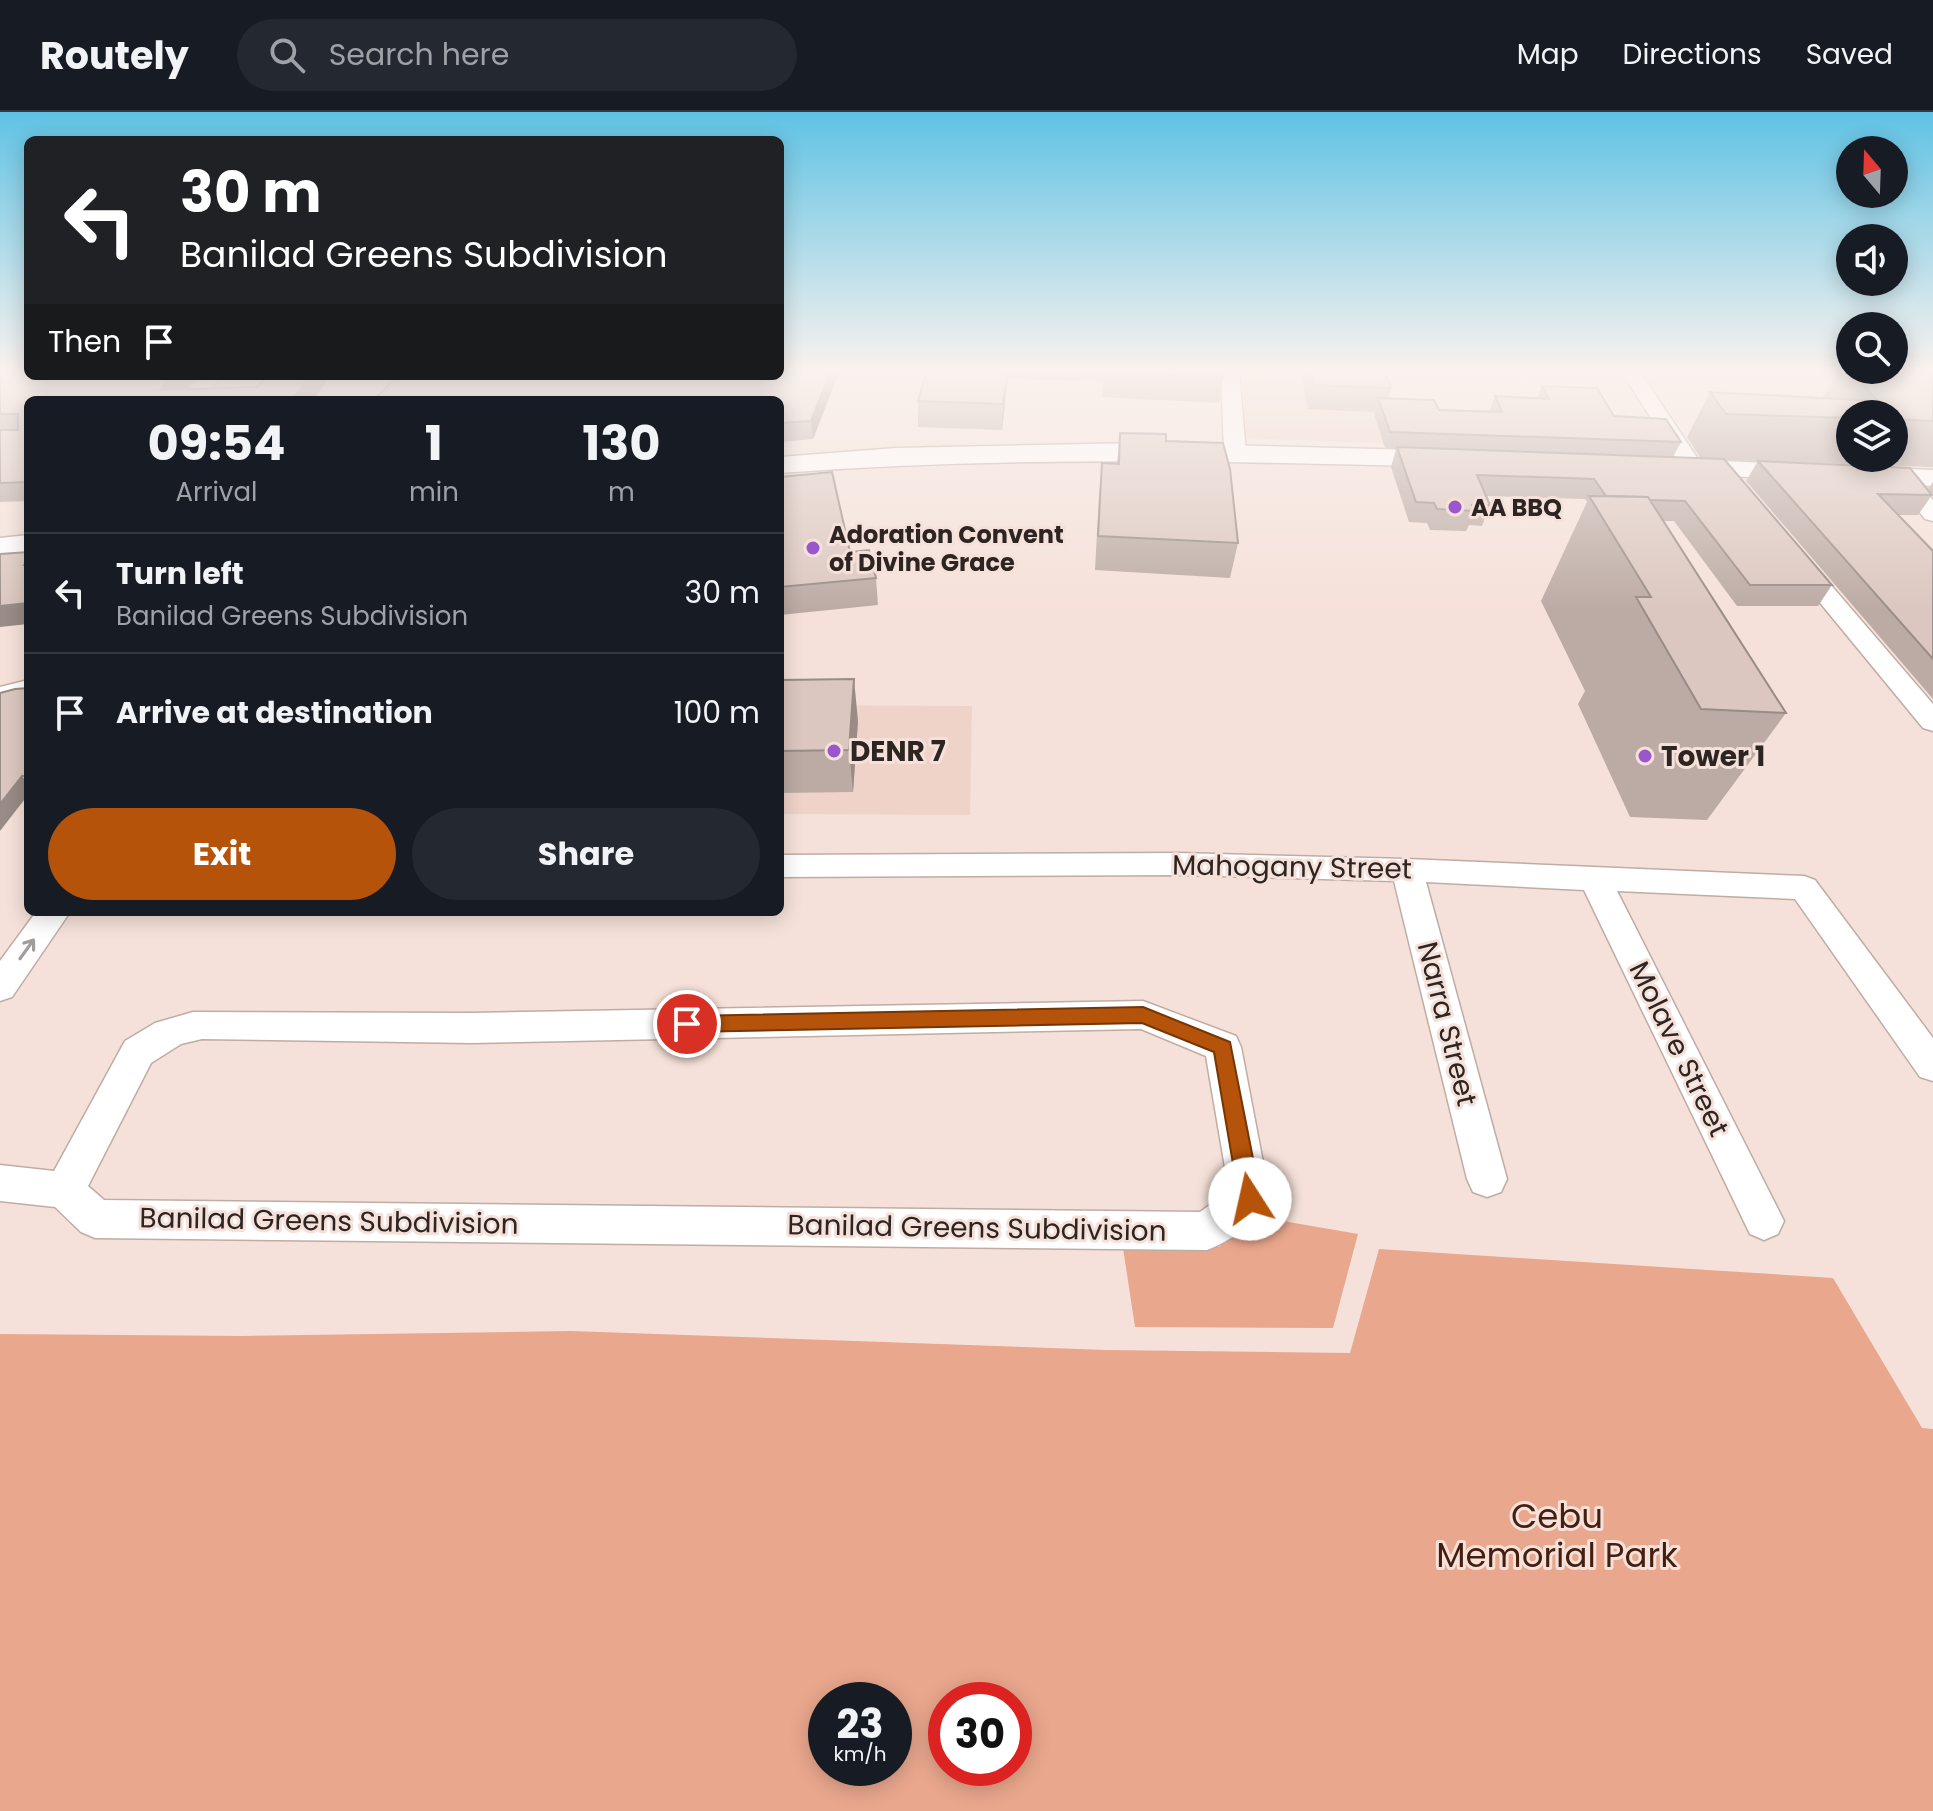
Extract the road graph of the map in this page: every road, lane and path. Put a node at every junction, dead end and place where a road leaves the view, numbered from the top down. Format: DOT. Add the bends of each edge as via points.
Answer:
graph roads {
  1 [pos="1693,451"];
  2 [pos="1235,453"];
  3 [pos="1484,460"];
  4 [pos="784,465"];
  5 [pos="1647,466"];
  6 [pos="1706,468"];
  7 [pos="1902,476"];
  8 [pos="1933,478"];
  9 [pos="1740,492"];
  10 [pos="1933,514"];
  11 [pos="24,519"];
  12 [pos="0,521"];
  13 [pos="1781,540"];
  14 [pos="24,544"];
  15 [pos="0,547"];
  16 [pos="24,689"];
  17 [pos="0,696"];
  18 [pos="1933,722"];
  19 [pos="784,866"];
  20 [pos="1407,870"];
  21 [pos="1594,878"];
  22 [pos="51,916"];
  23 [pos="0,987"];
  24 [pos="1933,1066"];
  25 [pos="1487,1179"];
  26 [pos="0,1183"];
  27 [pos="65,1190"];
  28 [pos="1764,1221"];
  1 -- 6 [label="street"];
  2 -- 3 [label="main road"];
  2 -- 4 [label="main road" via="1010,452"];
  5 -- 6 [label="main road"];
  6 -- 7 [label="main road"];
  6 -- 9 [label="street"];
  7 -- 8 [label="main road"];
  7 -- 10 [label="street"];
  11 -- 12 [label="main road"];
  13 -- 18 [label="street"];
  14 -- 15 [label="main road"];
  16 -- 17 [label="street"];
  19 -- 20 [label="street, Mahogany Street" via="1179,864"];
  20 -- 21 [label="street, Mahogany Street"];
  20 -- 25 [label="street, Narra Street"];
  21 -- 24 [label="street, Mahogany Street" via="1804,888"];
  21 -- 28 [label="street, Molave Street"];
  23 -- 22 [label="street, one-way"];
  26 -- 27 [label="street"];
  27 -- 27 [label="street, Banilad Greens Subdivision" via="95,1219 1207,1231 1250,1199 1223,1047 1143,1015 472,1028 185,1027 138,1052"];
}
